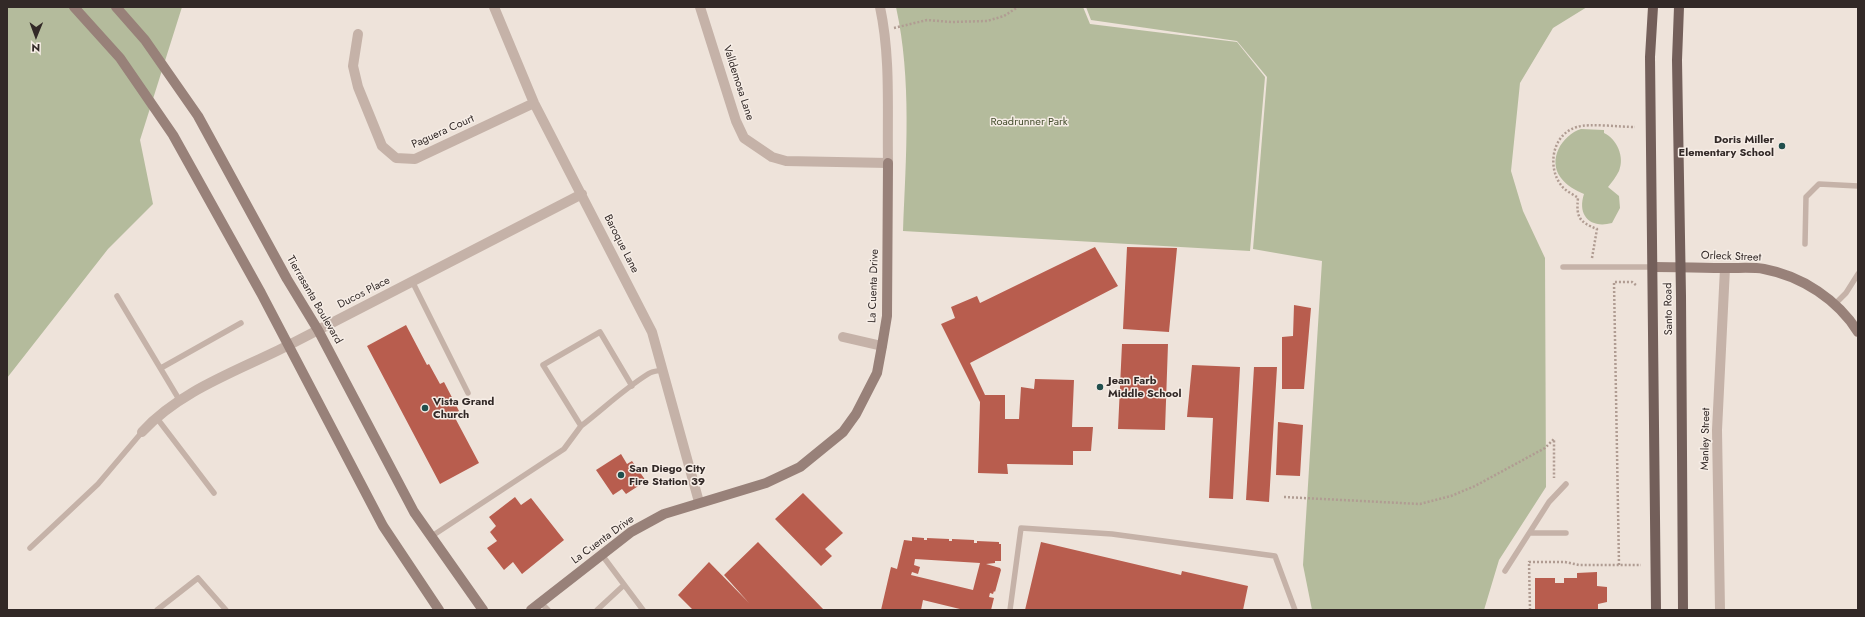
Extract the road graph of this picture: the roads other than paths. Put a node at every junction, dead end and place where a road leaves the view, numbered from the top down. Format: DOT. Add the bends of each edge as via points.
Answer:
graph roads {
  1 [pos="74,7"];
  2 [pos="116,7"];
  3 [pos="494,7"];
  4 [pos="700,7"];
  5 [pos="880,7"];
  6 [pos="1652,7"];
  7 [pos="1679,7"];
  8 [pos="358,34"];
  9 [pos="534,103"];
  10 [pos="888,163"];
  11 [pos="1858,186"];
  12 [pos="582,194"];
  13 [pos="1805,244"];
  14 [pos="1563,267"];
  15 [pos="1654,267"];
  16 [pos="1680,267"];
  17 [pos="1725,268"];
  18 [pos="1858,274"];
  19 [pos="412,281"];
  20 [pos="117,296"];
  21 [pos="1834,304"];
  22 [pos="241,323"];
  23 [pos="318,330"];
  24 [pos="1858,332"];
  25 [pos="843,337"];
  26 [pos="288,346"];
  27 [pos="882,346"];
  28 [pos="161,368"];
  29 [pos="662,370"];
  30 [pos="632,386"];
  31 [pos="468,393"];
  32 [pos="180,401"];
  33 [pos="156,417"];
  34 [pos="581,426"];
  35 [pos="142,432"];
  36 [pos="1566,484"];
  37 [pos="214,493"];
  38 [pos="699,502"];
  39 [pos="1566,532"];
  40 [pos="1530,533"];
  41 [pos="432,536"];
  42 [pos="30,548"];
  43 [pos="602,555"];
  44 [pos="1505,570"];
  45 [pos="624,585"];
  46 [pos="544,606"];
  47 [pos="157,610"];
  48 [pos="226,610"];
  49 [pos="439,610"];
  50 [pos="483,610"];
  51 [pos="531,610"];
  52 [pos="597,610"];
  53 [pos="644,610"];
  54 [pos="1010,610"];
  55 [pos="1295,610"];
  56 [pos="1656,610"];
  57 [pos="1683,610"];
  58 [pos="1720,610"];
  1 -- 26 [label="main road" via="120,58 173,135"];
  2 -- 23 [label="main road, Tierrasanta Boulevard" via="145,40 198,116 287,279"];
  3 -- 9 [label="street, Baroque Lane"];
  4 -- 10 [label="street, Valldemosa Lane" via="736,121 744,138 772,157 786,161"];
  5 -- 10 [label="street, La Cuenta Drive" via="887,62"];
  6 -- 15 [label="main road, Santo Road" via="1650,57"];
  7 -- 16 [label="main road, Santo Road" via="1677,60"];
  8 -- 9 [label="street, Paguera Court" via="353,66 358,87 382,146 396,158 415,159"];
  9 -- 12 [label="street, Baroque Lane"];
  10 -- 27 [label="main road, La Cuenta Drive" via="887,316"];
  11 -- 13 [label="lane" via="1819,184 1806,197"];
  12 -- 19 [label="street, Ducos Place"];
  12 -- 29 [label="street, Baroque Lane" via="652,332"];
  14 -- 15 [label="lane"];
  15 -- 16 [label="main road, Orleck Street"];
  15 -- 56 [label="main road, Santo Road"];
  16 -- 17 [label="main road, Orleck Street"];
  16 -- 57 [label="main road, Santo Road"];
  17 -- 21 [label="main road, Orleck Street" via="1764,269 1795,279 1822,293"];
  17 -- 58 [label="street, Manley Street" via="1717,430"];
  18 -- 21 [label="lane" via="1846,293"];
  19 -- 23 [label="street, Ducos Place"];
  19 -- 31 [label="lane"];
  20 -- 28 [label="lane"];
  21 -- 24 [label="main road, Orleck Street"];
  22 -- 28 [label="lane"];
  23 -- 26 [label="street, Ducos Place"];
  23 -- 41 [label="main road, Tierrasanta Boulevard" via="414,512"];
  25 -- 27 [label="street"];
  26 -- 32 [label="street, Ducos Place" via="205,386"];
  26 -- 49 [label="main road" via="383,526"];
  27 -- 38 [label="main road, La Cuenta Drive" via="877,373 856,414 843,432 800,467 766,483"];
  28 -- 32 [label="lane"];
  29 -- 30 [label="lane" via="649,373"];
  29 -- 38 [label="street, Baroque Lane"];
  30 -- 34 [label="lane"];
  30 -- 34 [label="lane" via="600,332 543,365"];
  32 -- 33 [label="street, Ducos Place"];
  33 -- 35 [label="street, Ducos Place"];
  33 -- 37 [label="lane"];
  34 -- 41 [label="lane" via="564,449"];
  35 -- 42 [label="lane" via="98,484"];
  36 -- 40 [label="lane" via="1549,502"];
  38 -- 43 [label="main road, La Cuenta Drive" via="664,514 631,532"];
  39 -- 40 [label="lane"];
  40 -- 44 [label="lane"];
  41 -- 50 [label="main road, Tierrasanta Boulevard"];
  43 -- 45 [label="lane"];
  43 -- 46 [label="main road, La Cuenta Drive"];
  45 -- 52 [label="lane"];
  45 -- 53 [label="lane"];
  46 -- 51 [label="main road, La Cuenta Drive"];
  47 -- 48 [label="lane" via="198,578"];
  54 -- 55 [label="lane" via="1021,528 1112,534 1275,556"];
}
